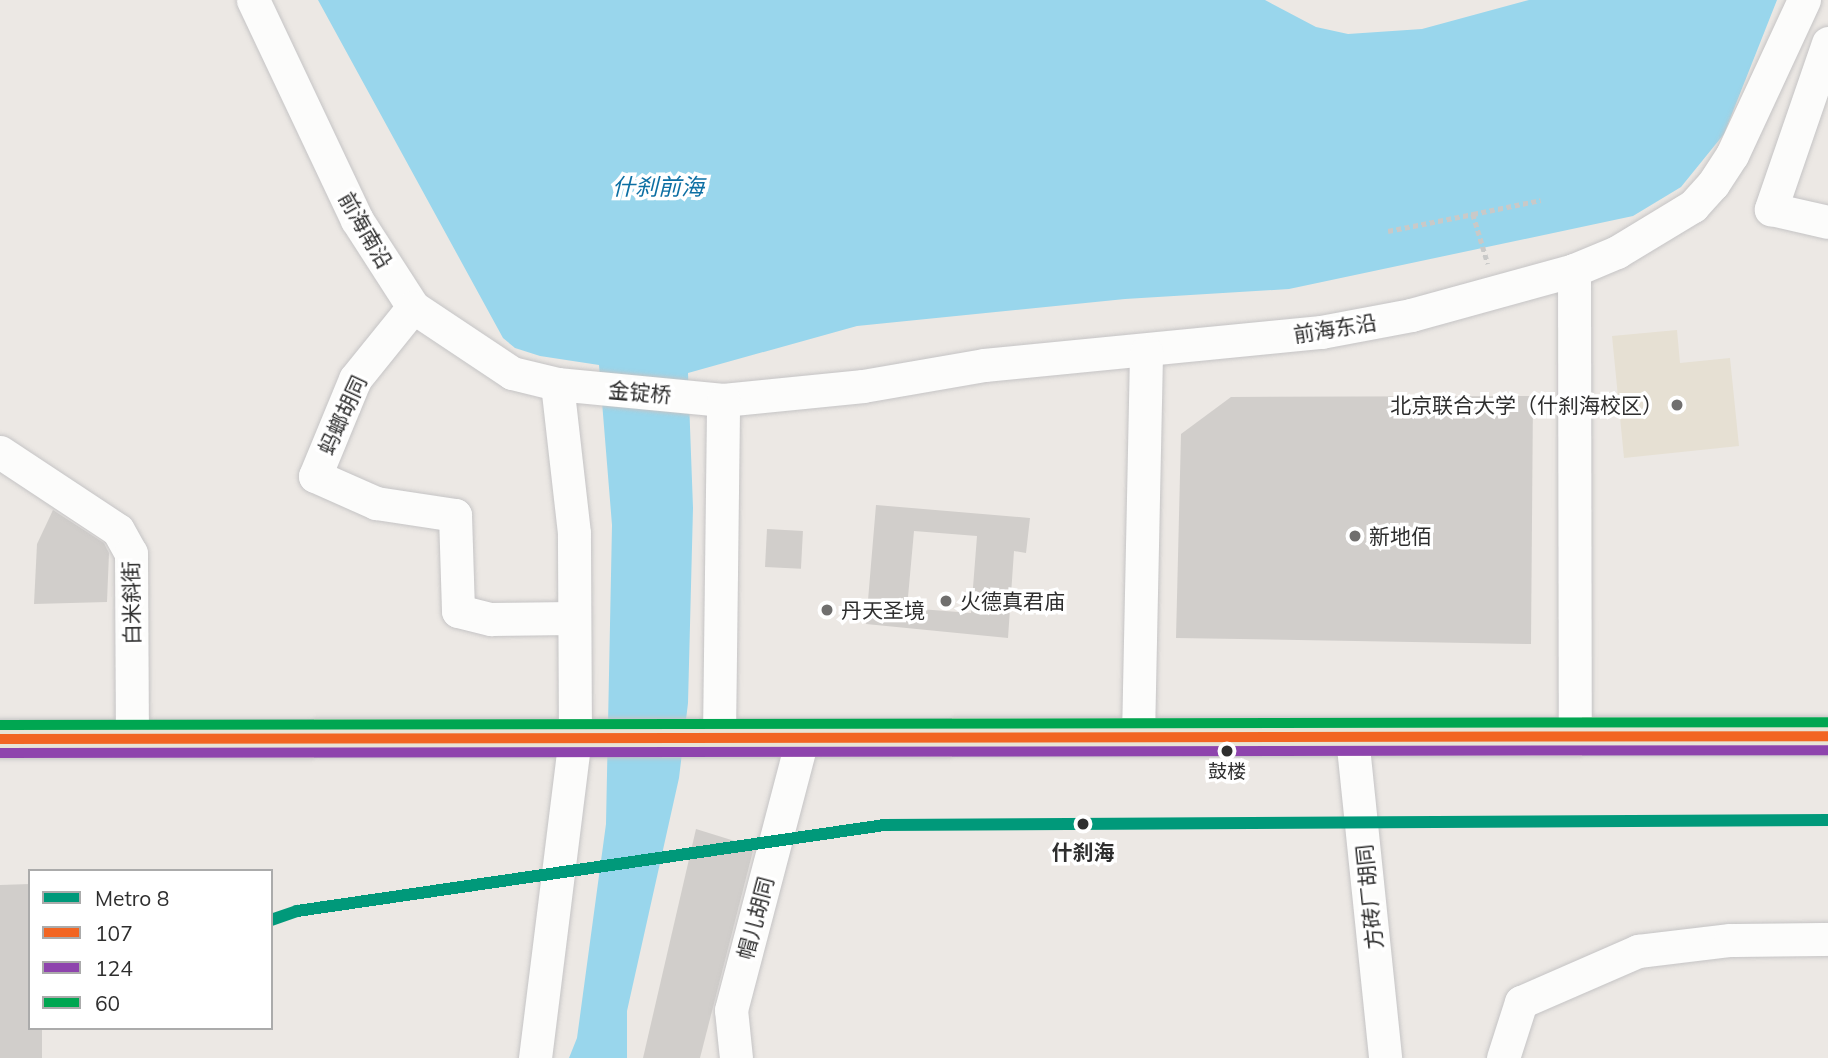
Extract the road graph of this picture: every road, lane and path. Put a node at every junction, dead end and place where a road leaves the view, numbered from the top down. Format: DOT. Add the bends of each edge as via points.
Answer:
graph roads {
  1 [pos="253,0"];
  2 [pos="1804,0"];
  3 [pos="1828,43"];
  4 [pos="1541,200"];
  5 [pos="1473,214"];
  6 [pos="1828,222"];
  7 [pos="1388,231"];
  8 [pos="1479,237"];
  9 [pos="1574,270"];
  10 [pos="413,307"];
  11 [pos="1146,352"];
  12 [pos="557,384"];
  13 [pos="723,400"];
  14 [pos="0,452"];
  15 [pos="572,618"];
  16 [pos="1138,736"];
  17 [pos="1575,736"];
  18 [pos="1828,736"];
  19 [pos="575,737"];
  20 [pos="719,737"];
  21 [pos="1352,737"];
  22 [pos="131,738"];
  23 [pos="0,739"];
  24 [pos="802,739"];
  25 [pos="1828,939"];
  26 [pos="536,1058"];
  27 [pos="736,1058"];
  28 [pos="1385,1058"];
  29 [pos="1503,1058"];
  1 -- 10 [label="street, 前海南沿" via="357,220"];
  2 -- 9 [label="street, 前海东沿" via="1732,155 1713,184 1693,206 1617,252"];
  3 -- 6 [label="street" via="1771,209"];
  4 -- 5 [label="path"];
  5 -- 7 [label="path"];
  5 -- 8 [label="path"];
  9 -- 11 [label="street, 前海东沿" via="1411,315 1321,332"];
  9 -- 17 [label="street"];
  10 -- 12 [label="street, 前海南沿" via="512,373"];
  10 -- 15 [label="street, 蚂螂胡同" via="355,379 315,476 376,503 455,516 458,611 491,618"];
  11 -- 13 [label="street, 前海东沿" via="984,365 863,386"];
  11 -- 16 [label="street"];
  12 -- 13 [label="street, 金锭桥"];
  12 -- 15 [label="street" via="574,533"];
  13 -- 20 [label="street"];
  14 -- 22 [label="street, 白米斜街" via="118,530 131,553"];
  15 -- 19 [label="street"];
  16 -- 21 [label="main road"];
  16 -- 24 [label="main road"];
  17 -- 18 [label="main road"];
  17 -- 21 [label="main road"];
  19 -- 20 [label="main road"];
  19 -- 22 [label="main road"];
  19 -- 26 [label="street"];
  20 -- 24 [label="main road"];
  21 -- 28 [label="street, 方砖厂胡同"];
  22 -- 23 [label="main road"];
  24 -- 27 [label="street, 帽儿胡同" via="731,1010"];
  25 -- 29 [label="street" via="1730,940 1638,951 1521,1002"];
}
